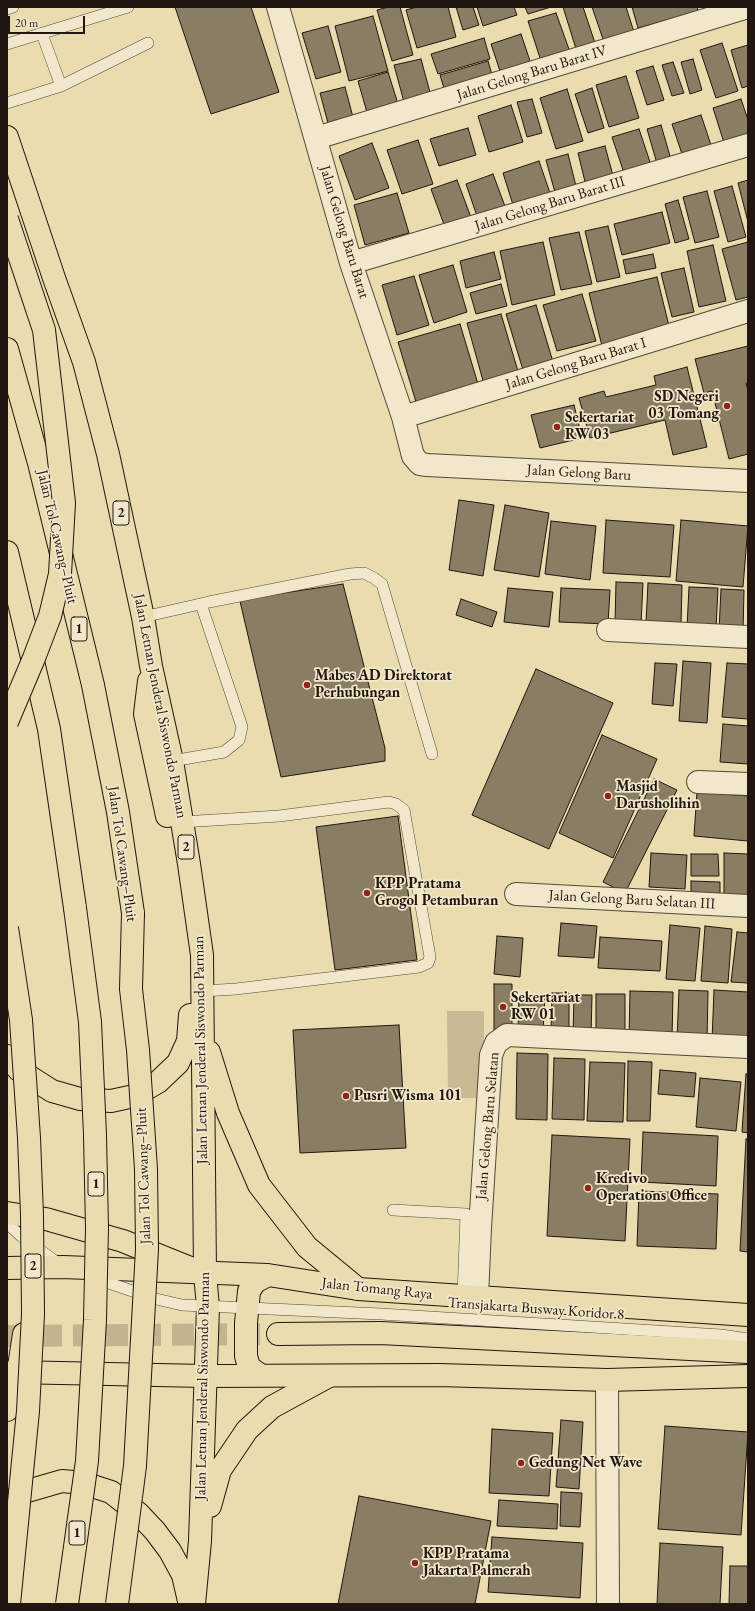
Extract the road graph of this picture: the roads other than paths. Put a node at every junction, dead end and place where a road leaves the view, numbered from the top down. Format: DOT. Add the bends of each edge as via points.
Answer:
graph roads {
  1 [pos="13,7"];
  2 [pos="128,7"];
  3 [pos="748,7"];
  4 [pos="281,8"];
  5 [pos="7,9"];
  6 [pos="42,34"];
  7 [pos="148,43"];
  8 [pos="7,44"];
  9 [pos="61,86"];
  10 [pos="7,103"];
  11 [pos="7,137"];
  12 [pos="316,138"];
  13 [pos="748,145"];
  14 [pos="7,164"];
  15 [pos="7,219"];
  16 [pos="351,263"];
  17 [pos="748,311"];
  18 [pos="7,348"];
  19 [pos="84,362"];
  20 [pos="403,417"];
  21 [pos="413,456"];
  22 [pos="748,481"];
  23 [pos="7,552"];
  24 [pos="201,604"];
  25 [pos="143,618"];
  26 [pos="608,630"];
  27 [pos="748,637"];
  28 [pos="151,666"];
  29 [pos="7,722"];
  30 [pos="432,754"];
  31 [pos="172,761"];
  32 [pos="698,782"];
  33 [pos="748,784"];
  34 [pos="182,822"];
  35 [pos="516,894"];
  36 [pos="748,906"];
  37 [pos="7,928"];
  38 [pos="202,991"];
  39 [pos="202,1030"];
  40 [pos="748,1047"];
  41 [pos="7,1056"];
  42 [pos="393,1210"];
  43 [pos="7,1213"];
  44 [pos="7,1223"];
  45 [pos="35,1267"];
  46 [pos="63,1267"];
  47 [pos="7,1268"];
  48 [pos="205,1274"];
  49 [pos="268,1275"];
  50 [pos="358,1289"];
  51 [pos="470,1297"];
  52 [pos="208,1307"];
  53 [pos="248,1307"];
  54 [pos="748,1315"];
  55 [pos="278,1334"];
  56 [pos="748,1339"];
  57 [pos="748,1352"];
  58 [pos="12,1372"];
  59 [pos="260,1375"];
  60 [pos="205,1376"];
  61 [pos="329,1376"];
  62 [pos="748,1376"];
  63 [pos="607,1380"];
  64 [pos="7,1410"];
  65 [pos="7,1504"];
  66 [pos="200,1541"];
  67 [pos="9,1604"];
  68 [pos="67,1604"];
  69 [pos="117,1604"];
  70 [pos="190,1604"];
  71 [pos="194,1604"];
  72 [pos="608,1604"];
  1 -- 5 [label="lane"];
  2 -- 6 [label="lane"];
  3 -- 12 [label="street, Jalan Gelong Baru Barat IV"];
  4 -- 12 [label="street, Jalan Gelong Baru Barat"];
  6 -- 8 [label="lane"];
  6 -- 9 [label="lane"];
  7 -- 9 [label="lane"];
  9 -- 10 [label="lane"];
  11 -- 19 [label="main road, Jalan Letnan Jenderal Siswondo Parman / 2"];
  12 -- 16 [label="street, Jalan Gelong Baru Barat"];
  13 -- 16 [label="street, Jalan Gelong Baru Barat III"];
  14 -- 19 [label="lane" via="41,272"];
  15 -- 29 [label="main road, bridge" via="44,330 64,503 60,574 50,616"];
  16 -- 20 [label="street, Jalan Gelong Baru Barat"];
  17 -- 20 [label="street, Jalan Gelong Baru Barat I"];
  18 -- 69 [label="main road, Jalan Tol Cawang–Pluit / 1, bridge" via="40,463 93,685 118,812 133,913 131,989 146,1169 147,1249 135,1466"];
  19 -- 25 [label="main road, Jalan Letnan Jenderal Siswondo Parman / 2" via="108,454"];
  20 -- 21 [label="street, Jalan Gelong Baru Barat"];
  21 -- 22 [label="street, Jalan Gelong Baru" via="420,464 427,465"];
  23 -- 68 [label="main road, 1, bridge" via="49,730 90,1022 97,1228 95,1320 87,1461"];
  24 -- 25 [label="lane"];
  24 -- 30 [label="lane" via="350,574 364,574 374,578 382,584"];
  24 -- 31 [label="lane" via="242,727 239,740 224,752"];
  25 -- 28 [label="main road, Jalan Letnan Jenderal Siswondo Parman / 2"];
  26 -- 27 [label="street"];
  28 -- 31 [label="main road, Jalan Letnan Jenderal Siswondo Parman / 2"];
  28 -- 41 [label="main road" via="145,714 168,823 181,905 191,992 188,1041 178,1063 158,1082 134,1096 111,1101 80,1099 52,1091 19,1070"];
  31 -- 34 [label="main road, Jalan Letnan Jenderal Siswondo Parman / 2"];
  32 -- 33 [label="street"];
  34 -- 38 [label="main road, Jalan Letnan Jenderal Siswondo Parman / 2" via="202,955"];
  34 -- 38 [label="lane" via="258,818 389,802 396,804 404,810 430,957 428,963 419,967"];
  35 -- 36 [label="street, Jalan Gelong Baru Selatan III"];
  37 -- 67 [label="main road, 2, bridge" via="21,1020 32,1215 34,1314 28,1411"];
  38 -- 39 [label="main road, Jalan Letnan Jenderal Siswondo Parman / 2"];
  39 -- 48 [label="main road, Jalan Letnan Jenderal Siswondo Parman / 2"];
  39 -- 50 [label="main road" via="228,1113 259,1185 307,1247"];
  40 -- 51 [label="street, Jalan Gelong Baru Selatan" via="507,1035 496,1042 491,1055 480,1220"];
  42 -- 51 [label="lane" via="466,1214"];
  43 -- 48 [label="main road" via="46,1219 123,1241"];
  44 -- 46 [label="lane, Transjakarta Busway Koridor 8"];
  45 -- 46 [label="main road, Jalan Tomang Raya"];
  45 -- 47 [label="main road, Jalan Tomang Raya"];
  45 -- 58 [label="main road"];
  46 -- 48 [label="main road, Jalan Tomang Raya"];
  46 -- 52 [label="lane, Transjakarta Busway Koridor 8" via="156,1299"];
  48 -- 49 [label="main road, Jalan Tomang Raya"];
  48 -- 52 [label="main road, Jalan Letnan Jenderal Siswondo Parman / 2"];
  49 -- 50 [label="main road, Jalan Tomang Raya"];
  49 -- 53 [label="main road" via="255,1282 249,1290"];
  50 -- 51 [label="main road, Jalan Tomang Raya"];
  51 -- 54 [label="main road, Jalan Tomang Raya"];
  52 -- 53 [label="lane, Transjakarta Busway Koridor 8"];
  52 -- 60 [label="main road, Jalan Letnan Jenderal Siswondo Parman / 2"];
  53 -- 56 [label="lane, Transjakarta Busway Koridor 8"];
  53 -- 59 [label="main road" via="246,1356 249,1367"];
  55 -- 57 [label="main road" via="380,1333"];
  58 -- 60 [label="main road"];
  58 -- 64 [label="main road"];
  59 -- 60 [label="main road"];
  59 -- 61 [label="main road"];
  60 -- 66 [label="main road, Jalan Letnan Jenderal Siswondo Parman / 2"];
  61 -- 63 [label="main road" via="439,1375"];
  61 -- 66 [label="main road" via="272,1407 247,1430 220,1470"];
  62 -- 63 [label="main road"];
  63 -- 72 [label="street"];
  65 -- 70 [label="main road" via="24,1492 62,1481 83,1483 111,1492 139,1514 170,1551 183,1575"];
  66 -- 71 [label="main road, Jalan Letnan Jenderal Siswondo Parman / 2"];
}
